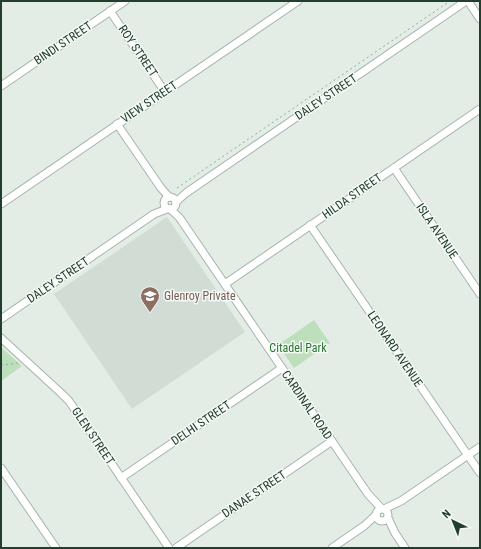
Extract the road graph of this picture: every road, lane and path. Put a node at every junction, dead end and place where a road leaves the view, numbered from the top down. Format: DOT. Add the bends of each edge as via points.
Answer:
graph roads {
  1 [pos="125,1"];
  2 [pos="298,1"];
  3 [pos="450,1"];
  4 [pos="467,1"];
  5 [pos="110,11"];
  6 [pos="480,19"];
  7 [pos="1,86"];
  8 [pos="165,92"];
  9 [pos="479,111"];
  10 [pos="117,124"];
  11 [pos="394,168"];
  12 [pos="177,188"];
  13 [pos="170,203"];
  14 [pos="1,204"];
  15 [pos="310,225"];
  16 [pos="225,284"];
  17 [pos="480,294"];
  18 [pos="1,319"];
  19 [pos="1,338"];
  20 [pos="19,363"];
  21 [pos="1,365"];
  22 [pos="282,368"];
  23 [pos="332,441"];
  24 [pos="480,447"];
  25 [pos="468,455"];
  26 [pos="1,468"];
  27 [pos="480,474"];
  28 [pos="121,478"];
  29 [pos="382,515"];
  30 [pos="56,548"];
  31 [pos="169,548"];
  32 [pos="176,548"];
  33 [pos="332,548"];
  34 [pos="405,548"];
  1 -- 5 [label="street, BINDI STREET"];
  2 -- 8 [label="street, VIEW STREET"];
  3 -- 12 [label="path"];
  4 -- 6 [label="street"];
  4 -- 13 [label="street, DALEY STREET"];
  5 -- 7 [label="street, BINDI STREET"];
  5 -- 8 [label="street, ROY STREET"];
  8 -- 10 [label="street, VIEW STREET"];
  9 -- 11 [label="street, HILDA STREET"];
  10 -- 13 [label="street, CARDINAL ROAD"];
  10 -- 14 [label="street, VIEW STREET"];
  11 -- 15 [label="street, HILDA STREET"];
  11 -- 17 [label="street, ISLA AVENUE"];
  13 -- 16 [label="street, CARDINAL ROAD"];
  13 -- 18 [label="street, DALEY STREET"];
  15 -- 16 [label="street, HILDA STREET"];
  15 -- 25 [label="street, LEONARD AVENUE"];
  16 -- 22 [label="street, CARDINAL ROAD"];
  19 -- 28 [label="street, GLEN STREET" via="69,401"];
  20 -- 21 [label="path"];
  22 -- 23 [label="street, CARDINAL ROAD"];
  22 -- 28 [label="street, DELHI STREET"];
  23 -- 29 [label="street, CARDINAL ROAD"];
  23 -- 32 [label="street, DANAE STREET"];
  24 -- 25 [label="street"];
  25 -- 27 [label="street, LEONARD AVENUE"];
  25 -- 29 [label="street"];
  26 -- 30 [label="street"];
  28 -- 31 [label="street, GLEN STREET"];
  29 -- 33 [label="street"];
  29 -- 34 [label="street, CARDINAL ROAD"];
}
